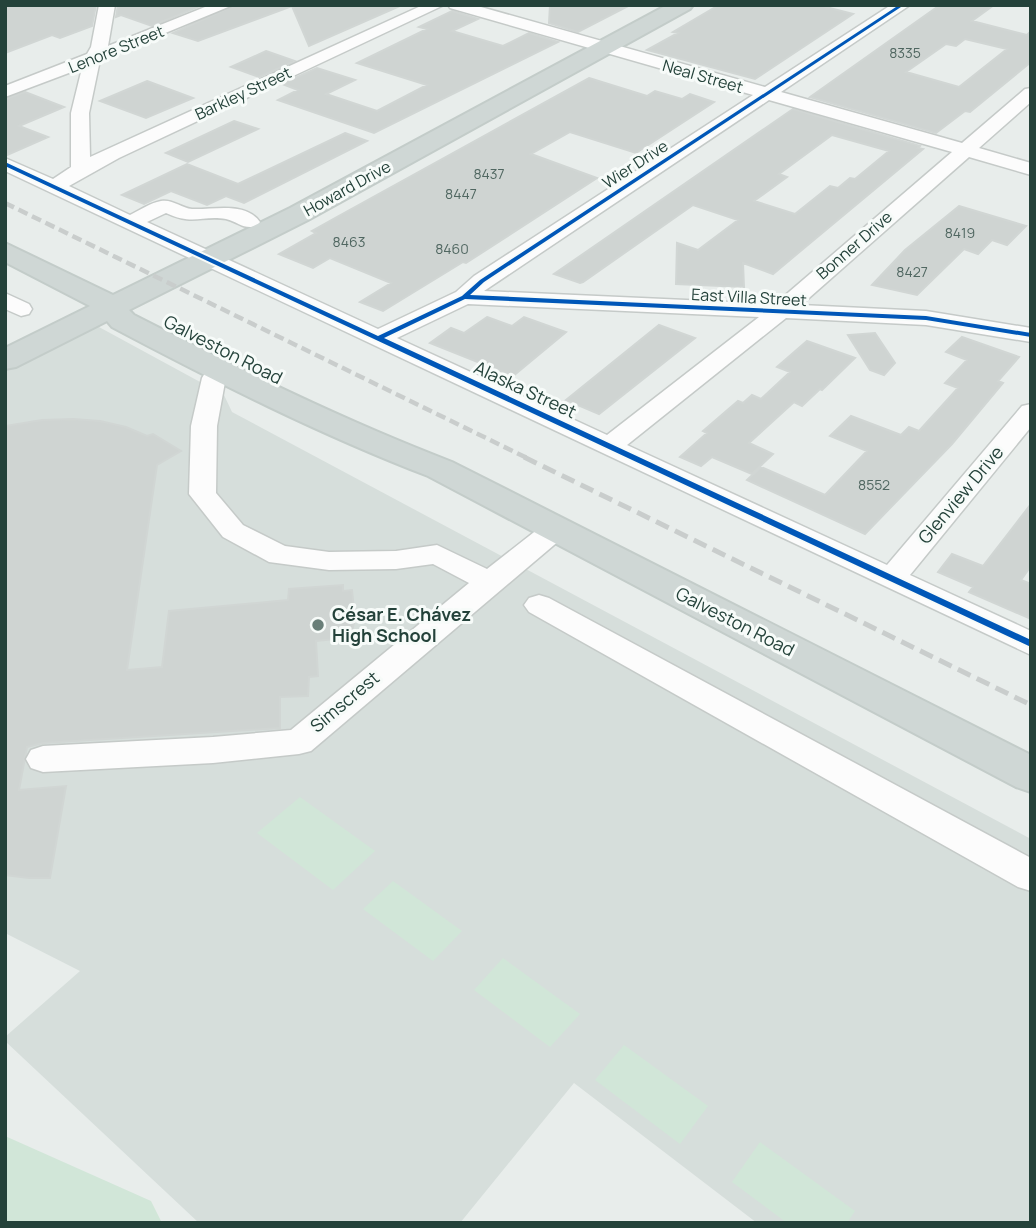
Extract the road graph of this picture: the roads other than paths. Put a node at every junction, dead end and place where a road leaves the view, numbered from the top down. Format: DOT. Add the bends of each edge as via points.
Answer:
graph roads {
  1 [pos="107,5"];
  2 [pos="225,5"];
  3 [pos="436,5"];
  4 [pos="456,5"];
  5 [pos="902,5"];
  6 [pos="665,8"];
  7 [pos="596,45"];
  8 [pos="92,59"];
  9 [pos="5,92"];
  10 [pos="1031,93"];
  11 [pos="766,94"];
  12 [pos="468,115"];
  13 [pos="962,150"];
  14 [pos="5,164"];
  15 [pos="81,169"];
  16 [pos="1031,169"];
  17 [pos="54,187"];
  18 [pos="250,222"];
  19 [pos="130,223"];
  20 [pos="8,253"];
  21 [pos="198,256"];
  22 [pos="464,297"];
  23 [pos="102,301"];
  24 [pos="779,313"];
  25 [pos="1031,335"];
  26 [pos="379,338"];
  27 [pos="5,340"];
  28 [pos="5,360"];
  29 [pos="223,373"];
  30 [pos="303,401"];
  31 [pos="1031,411"];
  32 [pos="608,447"];
  33 [pos="557,528"];
  34 [pos="891,579"];
  35 [pos="489,582"];
  36 [pos="539,605"];
  37 [pos="1031,644"];
  38 [pos="43,759"];
  39 [pos="1031,775"];
  40 [pos="1031,876"];
  1 -- 8 [label="street" via="99,47"];
  2 -- 8 [label="street, Lenore Street"];
  3 -- 15 [label="street, Barkley Street"];
  4 -- 7 [label="street, Neal Street"];
  5 -- 11 [label="street, Wier Drive"];
  6 -- 7 [label="main road, Howard Drive"];
  7 -- 11 [label="street, Neal Street"];
  7 -- 12 [label="main road, Howard Drive"];
  8 -- 9 [label="street, Lenore Street"];
  8 -- 15 [label="street" via="80,113"];
  10 -- 13 [label="street, Bonner Drive"];
  11 -- 13 [label="street, Neal Street"];
  11 -- 22 [label="street, Wier Drive"];
  12 -- 18 [label="main road, Howard Drive"];
  12 -- 21 [label="main road, Howard Drive" via="299,214"];
  13 -- 16 [label="street, Neal Street"];
  13 -- 24 [label="street, Bonner Drive"];
  14 -- 17 [label="street, Alaska Street"];
  15 -- 17 [label="street, Barkley Street"];
  17 -- 19 [label="street, Alaska Street"];
  18 -- 19 [label="street" via="228,213 187,215 162,206"];
  18 -- 21 [label="main road, Howard Drive"];
  19 -- 21 [label="street, Alaska Street"];
  20 -- 23 [label="main road, Galveston Road"];
  21 -- 23 [label="main road, Howard Drive"];
  21 -- 26 [label="street, Alaska Street"];
  22 -- 24 [label="street, East Villa Street"];
  22 -- 26 [label="street, Wier Drive"];
  23 -- 27 [label="main road, Howard Drive"];
  23 -- 28 [label="main road, Howard Drive"];
  23 -- 29 [label="main road, Galveston Road" via="123,321"];
  23 -- 30 [label="main road, Galveston Road" via="145,309"];
  24 -- 25 [label="street, East Villa Street" via="926,318"];
  24 -- 32 [label="street, Bonner Drive"];
  26 -- 32 [label="street, Alaska Street"];
  29 -- 30 [label="main road, Galveston Road"];
  29 -- 35 [label="street" via="214,378 204,426 202,494 233,531 279,555 329,561 437,554"];
  30 -- 33 [label="main road, Galveston Road" via="391,435 440,469"];
  31 -- 34 [label="street, Glenview Drive"];
  32 -- 34 [label="street, Alaska Street"];
  33 -- 35 [label="street, Simscrest"];
  33 -- 39 [label="main road, Galveston Road"];
  34 -- 37 [label="street, Alaska Street"];
  35 -- 38 [label="street, Simscrest" via="299,741"];
  36 -- 40 [label="street"];
}
